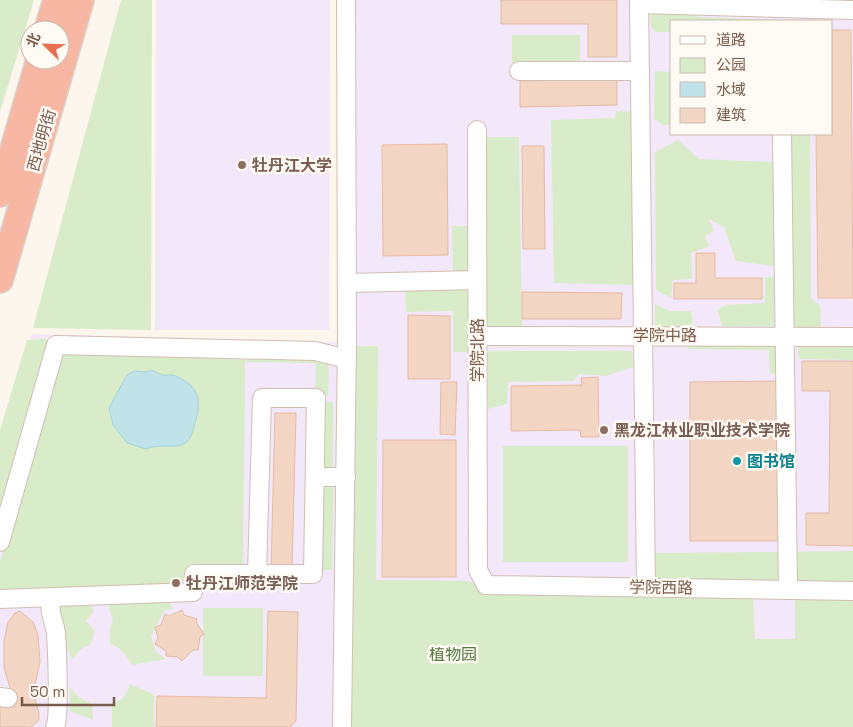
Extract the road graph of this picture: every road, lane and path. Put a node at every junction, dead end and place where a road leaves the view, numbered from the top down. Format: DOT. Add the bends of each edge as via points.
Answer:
graph roads {
  1 [pos="56,0"];
  2 [pos="81,0"];
  3 [pos="346,0"];
  4 [pos="639,2"];
  5 [pos="853,10"];
  6 [pos="781,15"];
  7 [pos="50,20"];
  8 [pos="36,70"];
  9 [pos="519,71"];
  10 [pos="640,71"];
  11 [pos="476,130"];
  12 [pos="782,135"];
  13 [pos="0,194"];
  14 [pos="0,280"];
  15 [pos="477,280"];
  16 [pos="347,283"];
  17 [pos="643,335"];
  18 [pos="477,336"];
  19 [pos="785,336"];
  20 [pos="853,337"];
  21 [pos="347,359"];
  22 [pos="316,477"];
  23 [pos="346,477"];
  24 [pos="0,542"];
  25 [pos="478,570"];
  26 [pos="257,574"];
  27 [pos="646,586"];
  28 [pos="788,590"];
  29 [pos="853,591"];
  30 [pos="56,597"];
  31 [pos="0,599"];
  32 [pos="54,727"];
  33 [pos="342,727"];
  1 -- 7 [label="highway"];
  2 -- 14 [label="highway, 西地明街"];
  3 -- 16 [label="street"];
  4 -- 6 [label="street"];
  4 -- 10 [label="street"];
  5 -- 6 [label="street"];
  8 -- 13 [label="highway, 西地明街"];
  9 -- 10 [label="street"];
  10 -- 17 [label="street"];
  11 -- 15 [label="street, 学院北路"];
  12 -- 19 [label="street"];
  15 -- 16 [label="street"];
  15 -- 18 [label="street, 学院北路"];
  16 -- 21 [label="street"];
  17 -- 18 [label="street, 学院中路"];
  17 -- 19 [label="street, 学院中路"];
  17 -- 27 [label="street"];
  18 -- 25 [label="street, 学院北路"];
  19 -- 20 [label="street, 学院中路"];
  19 -- 28 [label="street"];
  21 -- 23 [label="street"];
  21 -- 24 [label="street" via="315,351 56,346"];
  22 -- 23 [label="street"];
  22 -- 26 [label="street" via="313,574"];
  22 -- 26 [label="street" via="316,398 262,398"];
  23 -- 33 [label="street"];
  25 -- 27 [label="street, 学院西路" via="486,585"];
  26 -- 30 [label="street" via="194,574 194,592"];
  27 -- 28 [label="street, 学院西路"];
  28 -- 29 [label="street, 学院西路"];
  30 -- 31 [label="street"];
  30 -- 32 [label="street" via="50,606 56,632 57,723"];
}
